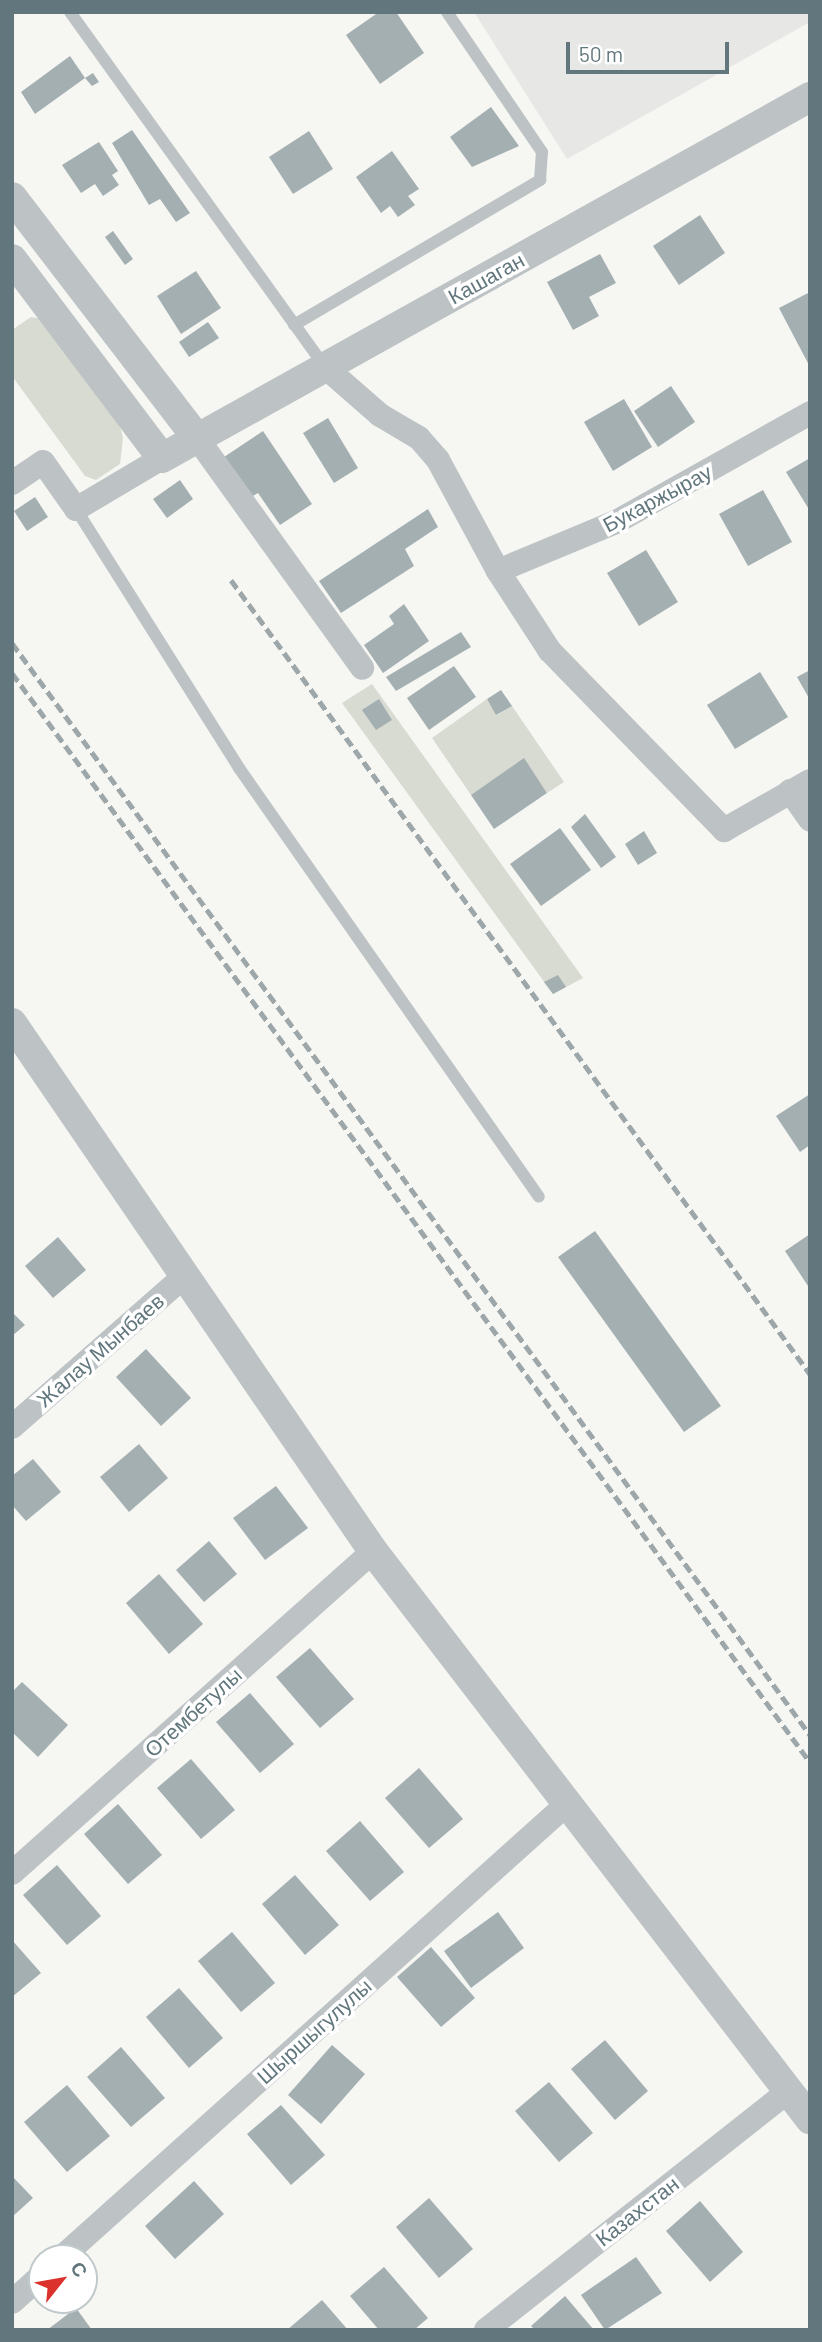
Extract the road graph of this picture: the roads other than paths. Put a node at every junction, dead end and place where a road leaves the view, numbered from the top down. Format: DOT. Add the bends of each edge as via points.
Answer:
graph roads {
  1 [pos="71,12"];
  2 [pos="447,12"];
  3 [pos="810,97"];
  4 [pos="12,197"];
  5 [pos="12,260"];
  6 [pos="12,281"];
  7 [pos="44,302"];
  8 [pos="294,325"];
  9 [pos="325,367"];
  10 [pos="810,413"];
  11 [pos="197,438"];
  12 [pos="162,457"];
  13 [pos="12,484"];
  14 [pos="76,509"];
  15 [pos="498,571"];
  16 [pos="362,668"];
  17 [pos="800,786"];
  18 [pos="810,820"];
  19 [pos="12,1023"];
  20 [pos="539,1197"];
  21 [pos="187,1274"];
  22 [pos="12,1427"];
  23 [pos="373,1550"];
  24 [pos="567,1804"];
  25 [pos="12,1873"];
  26 [pos="789,2091"];
  27 [pos="810,2119"];
  28 [pos="77,2244"];
  29 [pos="28,2287"];
  30 [pos="12,2301"];
  31 [pos="486,2330"];
  1 -- 8 [label="lane"];
  2 -- 8 [label="lane" via="542,152 540,180"];
  3 -- 9 [label="street, Кашаган"];
  4 -- 11 [label="street"];
  5 -- 7 [label="street"];
  6 -- 7 [label="lane"];
  7 -- 12 [label="street"];
  8 -- 9 [label="lane"];
  9 -- 11 [label="street, Кашаган"];
  9 -- 15 [label="street" via="380,415 419,438 438,460"];
  10 -- 15 [label="street, Букаржырау" via="616,522"];
  11 -- 12 [label="street, Кашаган"];
  11 -- 16 [label="street"];
  12 -- 14 [label="street"];
  13 -- 14 [label="street" via="43,462"];
  14 -- 20 [label="lane" via="239,768"];
  15 -- 17 [label="street" via="550,651 724,830"];
  17 -- 18 [label="street"];
  19 -- 21 [label="street"];
  21 -- 22 [label="street, Жалау Мынбаев"];
  21 -- 23 [label="street"];
  23 -- 24 [label="street"];
  23 -- 25 [label="street, Отембетулы"];
  24 -- 26 [label="street"];
  24 -- 28 [label="street, Шыршыгулулы"];
  26 -- 27 [label="street"];
  26 -- 31 [label="street, Казахстан"];
  29 -- 30 [label="street"];
}
